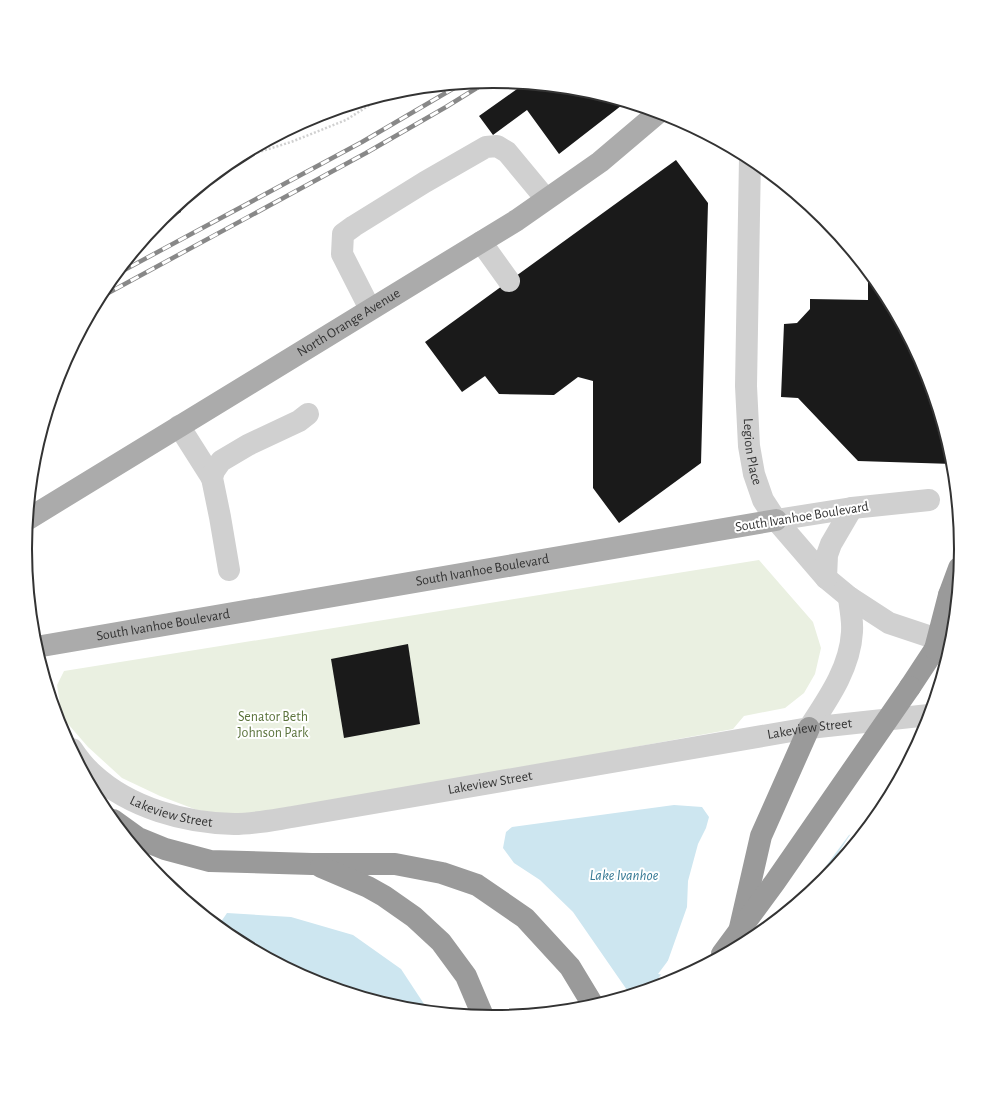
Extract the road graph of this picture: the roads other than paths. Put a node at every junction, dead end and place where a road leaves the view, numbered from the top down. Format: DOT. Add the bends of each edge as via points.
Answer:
graph roads {
  1 [pos="653,117"];
  2 [pos="750,166"];
  3 [pos="546,199"];
  4 [pos="480,242"];
  5 [pos="510,281"];
  6 [pos="370,309"];
  7 [pos="308,414"];
  8 [pos="179,426"];
  9 [pos="212,478"];
  10 [pos="929,500"];
  11 [pos="852,508"];
  12 [pos="33,515"];
  13 [pos="776,520"];
  14 [pos="229,570"];
  15 [pos="826,578"];
  16 [pos="952,586"];
  17 [pos="849,598"];
  18 [pos="943,645"];
  19 [pos="43,646"];
  20 [pos="923,716"];
  21 [pos="809,728"];
  22 [pos="89,770"];
  23 [pos="129,831"];
  24 [pos="312,864"];
  25 [pos="738,939"];
  26 [pos="729,944"];
  27 [pos="589,1000"];
  28 [pos="480,1010"];
  1 -- 3 [label="main road, North Orange Avenue" via="600,162"];
  2 -- 13 [label="street, Legion Place" via="746,386 749,446 754,474 764,500"];
  3 -- 4 [label="main road, North Orange Avenue"];
  3 -- 6 [label="street" via="507,152 497,146 486,148 354,226 343,234 342,254"];
  4 -- 5 [label="street"];
  4 -- 6 [label="main road, North Orange Avenue"];
  6 -- 8 [label="main road, North Orange Avenue"];
  7 -- 9 [label="street" via="221,461"];
  8 -- 9 [label="street"];
  8 -- 12 [label="main road, North Orange Avenue"];
  9 -- 14 [label="street"];
  10 -- 11 [label="street, South Ivanhoe Boulevard"];
  11 -- 13 [label="street, South Ivanhoe Boulevard"];
  11 -- 15 [label="street" via="831,544 827,555"];
  13 -- 15 [label="street, Legion Place"];
  13 -- 19 [label="main road, South Ivanhoe Boulevard"];
  15 -- 17 [label="street, Legion Place"];
  16 -- 18 [label="highway, bridge"];
  17 -- 18 [label="street, Legion Place" via="889,623 940,640"];
  17 -- 21 [label="street" via="852,632 846,662 832,693"];
  18 -- 26 [label="highway, bridge"];
  20 -- 21 [label="street, Lakeview Street"];
  21 -- 22 [label="street, Lakeview Street" via="257,823 208,822 177,816 130,800"];
  21 -- 25 [label="highway" via="761,836"];
  23 -- 24 [label="highway" via="138,838 165,848 210,861"];
  24 -- 27 [label="highway" via="395,864 442,873 477,885 525,918 570,967"];
  24 -- 28 [label="highway" via="384,896 414,918 441,942 466,976"];
}
